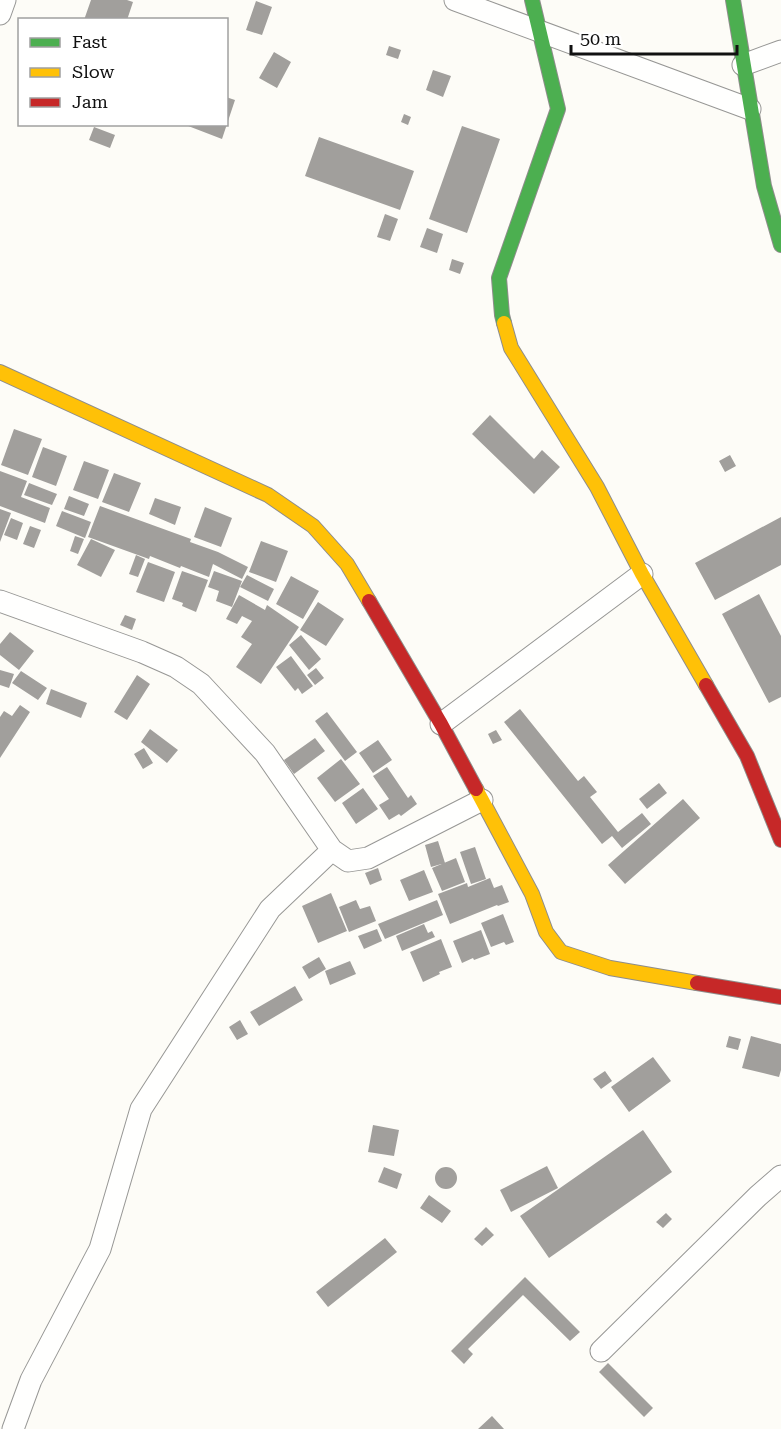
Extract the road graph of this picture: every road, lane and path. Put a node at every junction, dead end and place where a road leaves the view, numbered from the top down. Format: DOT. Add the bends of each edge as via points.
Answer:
graph roads {
  1 [pos="5,0"];
  2 [pos="455,0"];
  3 [pos="532,0"];
  4 [pos="734,0"];
  5 [pos="0,14"];
  6 [pos="540,31"];
  7 [pos="781,51"];
  8 [pos="743,65"];
  9 [pos="750,109"];
  10 [pos="781,245"];
  11 [pos="0,372"];
  12 [pos="642,574"];
  13 [pos="0,601"];
  14 [pos="441,724"];
  15 [pos="482,800"];
  16 [pos="781,840"];
  17 [pos="332,850"];
  18 [pos="781,996"];
  19 [pos="781,1176"];
  20 [pos="601,1352"];
  21 [pos="12,1429"];
  1 -- 5 [label="street"];
  2 -- 6 [label="street"];
  3 -- 6 [label="street"];
  4 -- 8 [label="street"];
  6 -- 9 [label="street"];
  6 -- 12 [label="street" via="558,109 500,278 502,315 511,348 597,488"];
  7 -- 8 [label="street"];
  8 -- 9 [label="street"];
  9 -- 10 [label="street" via="764,186"];
  11 -- 14 [label="street" via="268,495 313,526 347,564"];
  12 -- 14 [label="street"];
  12 -- 16 [label="street" via="747,756"];
  13 -- 17 [label="street" via="142,652 176,667 201,684 265,753"];
  14 -- 15 [label="street"];
  15 -- 17 [label="street" via="368,858 348,861"];
  15 -- 18 [label="street" via="532,894 546,933 561,952 610,968"];
  17 -- 21 [label="street" via="270,909 141,1109 100,1249 31,1380"];
  19 -- 20 [label="street"];
}
